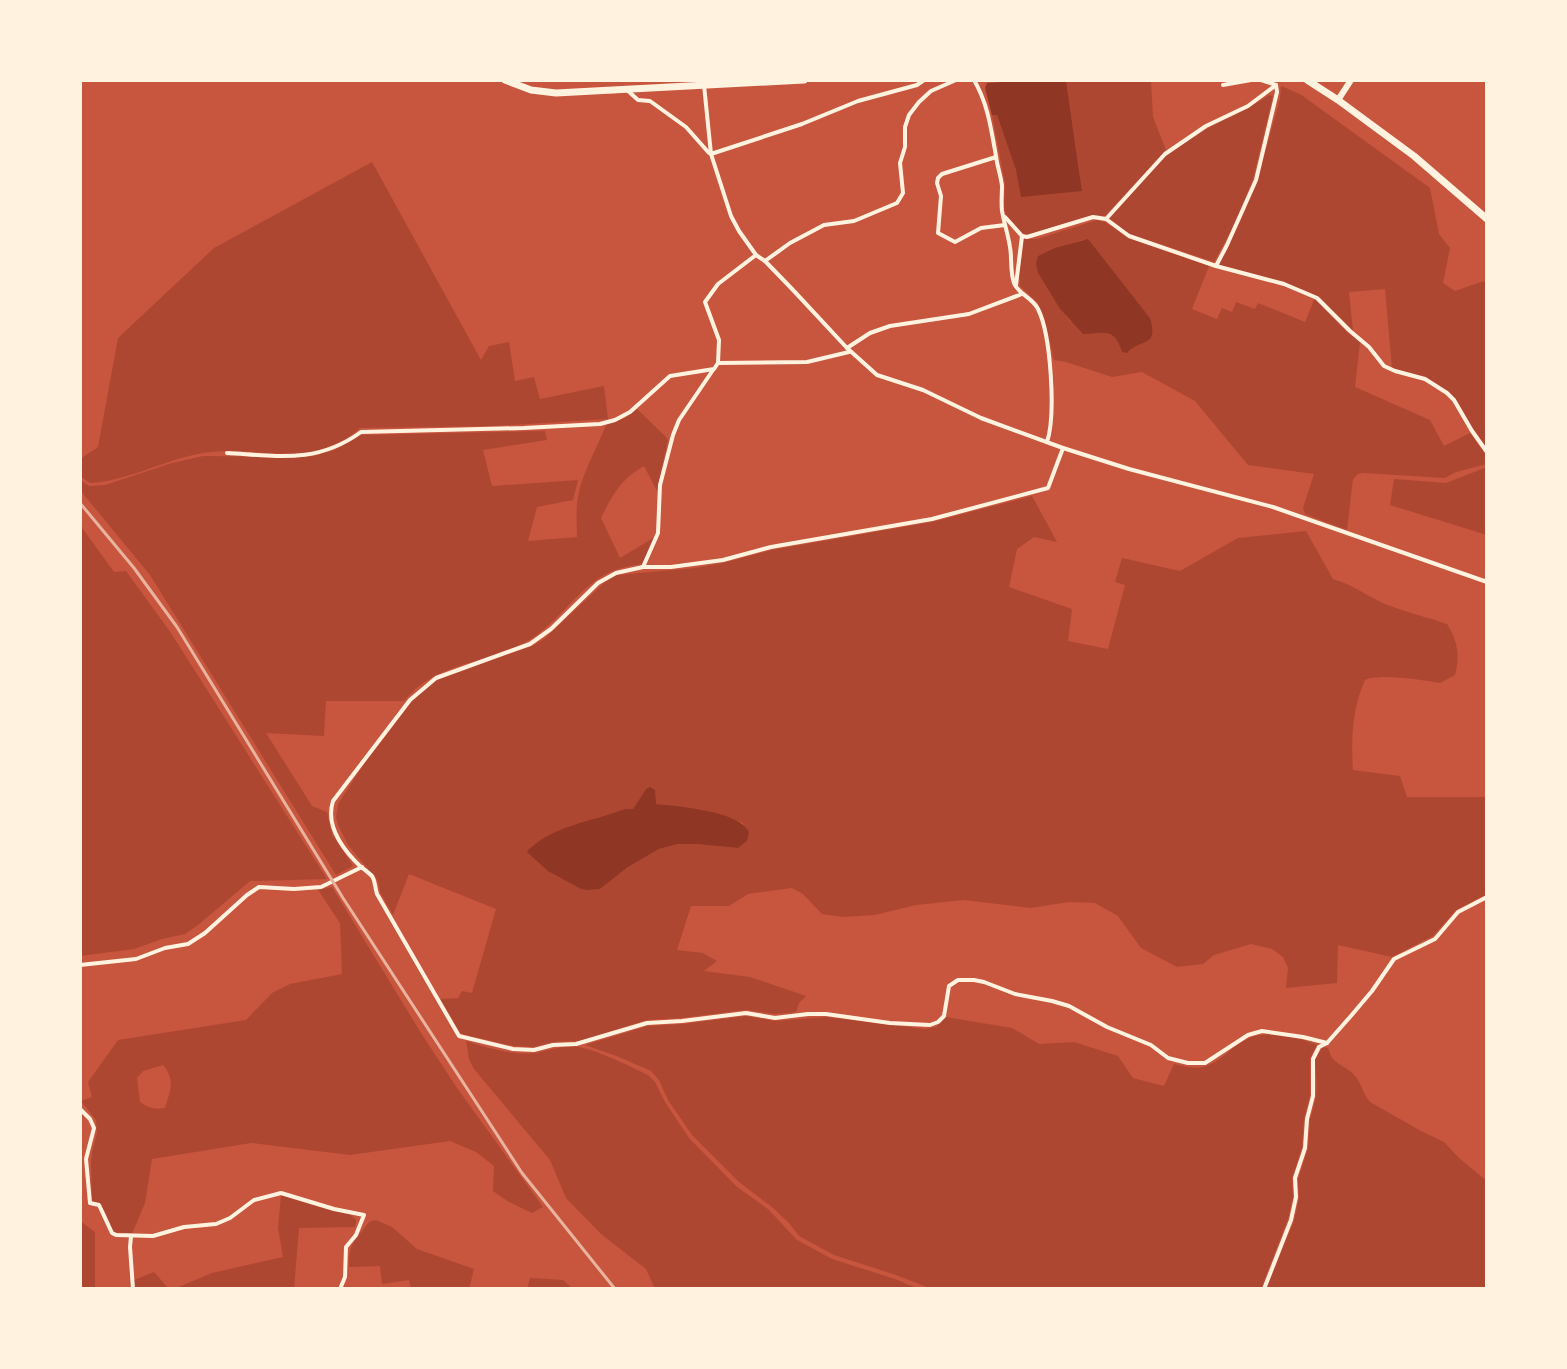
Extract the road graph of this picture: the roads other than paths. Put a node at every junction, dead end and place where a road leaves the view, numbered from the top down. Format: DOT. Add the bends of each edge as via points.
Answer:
graph roads {
  1 [pos="505,80"];
  2 [pos="804,80"];
  3 [pos="924,80"];
  4 [pos="956,80"];
  5 [pos="974,80"];
  6 [pos="1251,80"];
  7 [pos="1261,80"];
  8 [pos="1307,80"];
  9 [pos="1351,80"];
  10 [pos="704,85"];
  11 [pos="1223,85"];
  12 [pos="1276,85"];
  13 [pos="625,88"];
  14 [pos="1338,100"];
  15 [pos="711,154"];
  16 [pos="996,157"];
  17 [pos="1003,215"];
  18 [pos="1106,219"];
  19 [pos="1487,219"];
  20 [pos="1005,225"];
  21 [pos="1022,236"];
  22 [pos="756,255"];
  23 [pos="765,261"];
  24 [pos="1216,266"];
  25 [pos="1016,288"];
  26 [pos="1023,293"];
  27 [pos="848,350"];
  28 [pos="718,363"];
  29 [pos="714,369"];
  30 [pos="1047,442"];
  31 [pos="1063,448"];
  32 [pos="1487,452"];
  33 [pos="227,453"];
  34 [pos="643,567"];
  35 [pos="1487,582"];
  36 [pos="362,867"];
  37 [pos="1487,897"];
  38 [pos="80,965"];
  39 [pos="1327,1043"];
  40 [pos="80,1109"];
  41 [pos="131,1236"];
  42 [pos="133,1289"];
  43 [pos="340,1289"];
  44 [pos="1264,1289"];
  1 -- 13 [label="main road" via="556,93"];
  2 -- 10 [label="main road"];
  3 -- 15 [label="street"];
  4 -- 23 [label="street" via="931,91 909,115 900,163 903,193 897,203 854,221 824,225"];
  5 -- 16 [label="street" via="990,119"];
  6 -- 11 [label="street"];
  7 -- 12 [label="street"];
  8 -- 14 [label="main road"];
  9 -- 14 [label="main road"];
  10 -- 13 [label="main road"];
  10 -- 15 [label="street"];
  12 -- 18 [label="street" via="1165,154"];
  12 -- 24 [label="street" via="1256,180"];
  13 -- 15 [label="street" via="686,127"];
  14 -- 19 [label="main road"];
  15 -- 22 [label="street" via="731,216"];
  16 -- 17 [label="street"];
  16 -- 20 [label="street" via="938,178 938,233 955,242 981,228"];
  17 -- 20 [label="street"];
  17 -- 21 [label="street"];
  18 -- 21 [label="street" via="1093,217"];
  18 -- 24 [label="street" via="1129,236"];
  20 -- 25 [label="street"];
  21 -- 25 [label="street"];
  22 -- 23 [label="street"];
  22 -- 28 [label="street" via="718,284 705,302 719,340"];
  23 -- 27 [label="street"];
  24 -- 32 [label="street" via="1317,298 1384,366 1425,379 1447,393"];
  25 -- 26 [label="street"];
  26 -- 27 [label="street" via="969,314 890,326"];
  26 -- 30 [label="street" via="1041,315 1050,361"];
  27 -- 28 [label="street" via="807,362"];
  27 -- 30 [label="street" via="877,375"];
  28 -- 29 [label="street"];
  29 -- 33 [label="street" via="670,376 630,412 600,424 361,432 314,454"];
  29 -- 34 [label="street" via="673,435 660,485 658,533"];
  30 -- 31 [label="street"];
  31 -- 34 [label="street" via="1048,488 932,519 723,560"];
  31 -- 35 [label="street" via="1273,507"];
  34 -- 36 [label="street" via="604,580 530,644 436,678 410,700 331,806 336,833"];
  36 -- 38 [label="street" via="321,887 259,887 188,944 136,959"];
  36 -- 39 [label="street" via="373,876 377,894 459,1036 513,1049 576,1044 647,1023 746,1013 775,1018 826,1014 930,1025 944,1016 949,986 958,980 1069,1006 1168,1058 1188,1063 1205,1063 1262,1031"];
  37 -- 39 [label="street" via="1458,912 1435,939 1394,959"];
  39 -- 44 [label="street" via="1313,1059 1313,1096 1295,1178 1296,1197"];
  40 -- 41 [label="street" via="94,1128 86,1159 90,1203 99,1205 112,1233"];
  41 -- 42 [label="street"];
  41 -- 43 [label="street" via="216,1224 260,1198 295,1196 364,1215 346,1247"];
}
